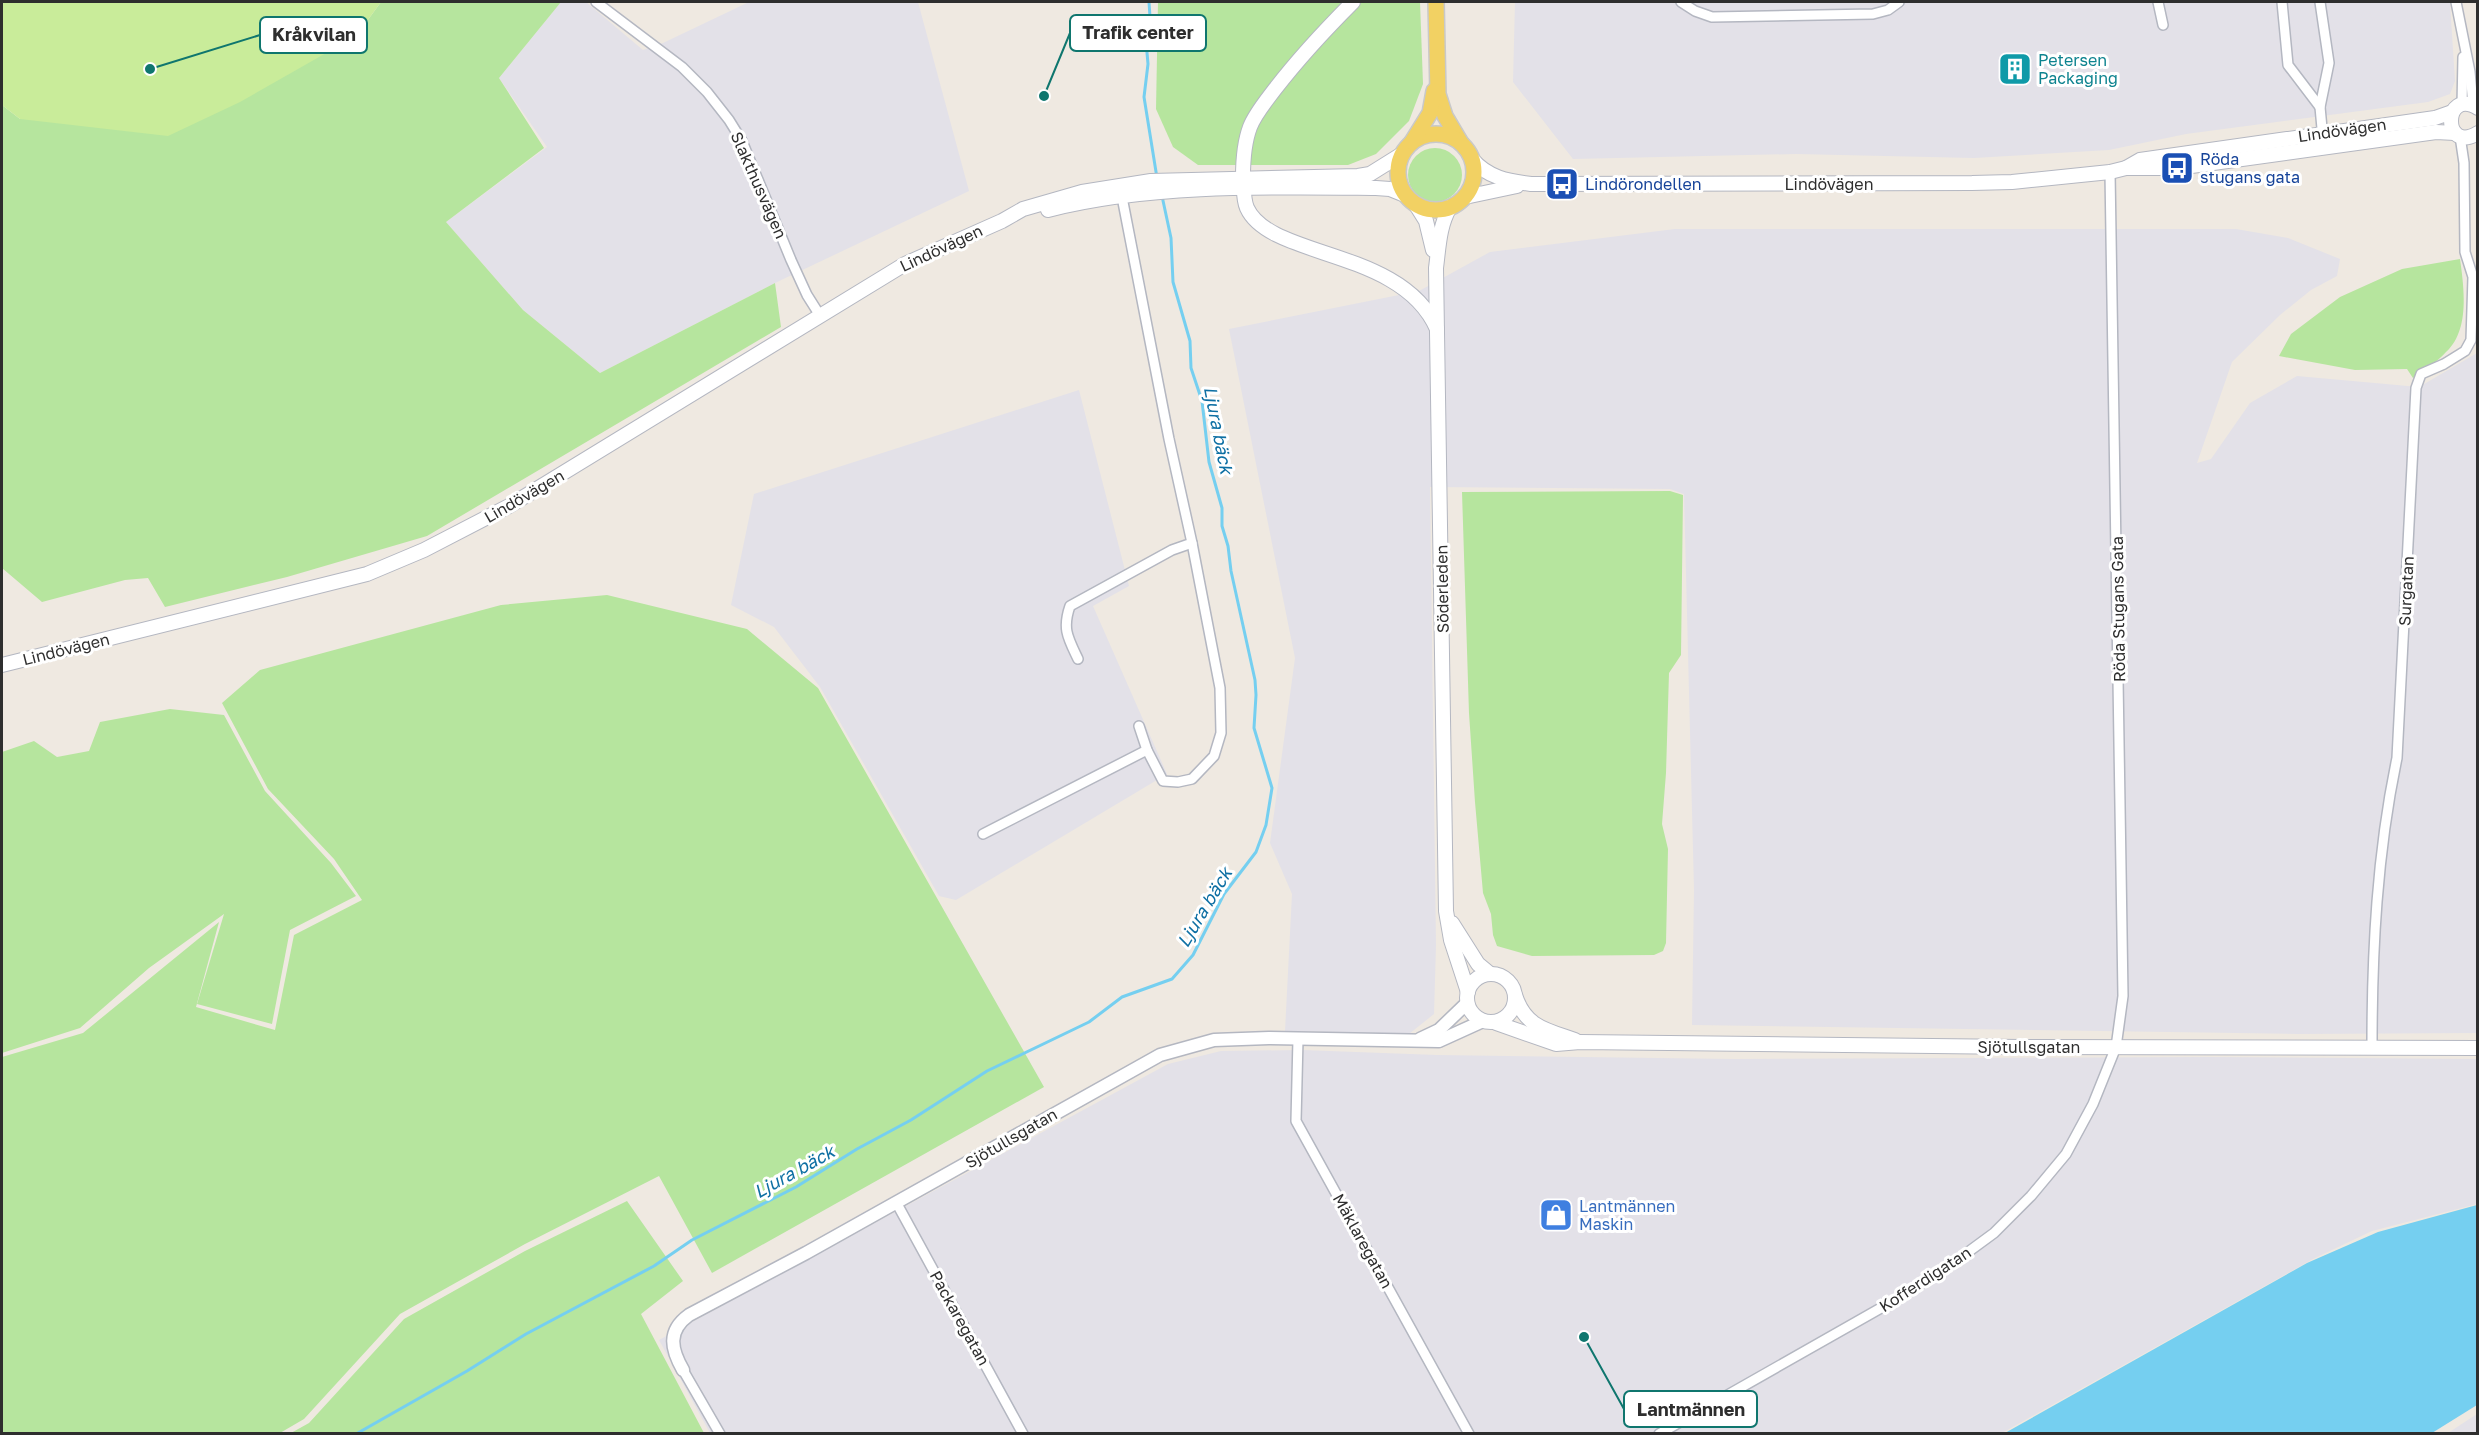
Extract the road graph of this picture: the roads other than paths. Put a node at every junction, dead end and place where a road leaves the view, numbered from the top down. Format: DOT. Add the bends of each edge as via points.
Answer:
graph roads {
  1 [pos="596,2"];
  2 [pos="1353,2"];
  3 [pos="1436,2"];
  4 [pos="1681,2"];
  5 [pos="1899,2"];
  6 [pos="2158,2"];
  7 [pos="2282,2"];
  8 [pos="2320,2"];
  9 [pos="2456,2"];
  10 [pos="2163,25"];
  11 [pos="1436,76"];
  12 [pos="2320,107"];
  13 [pos="2466,108"];
  14 [pos="2323,132"];
  15 [pos="2466,135"];
  16 [pos="1461,143"];
  17 [pos="2324,147"];
  18 [pos="1407,148"];
  19 [pos="1472,159"];
  20 [pos="2126,168"];
  21 [pos="2110,172"];
  22 [pos="1244,184"];
  23 [pos="1531,184"];
  24 [pos="1158,186"];
  25 [pos="1122,197"];
  26 [pos="1465,197"];
  27 [pos="1411,200"];
  28 [pos="1450,207"];
  29 [pos="1002,221"];
  30 [pos="1436,268"];
  31 [pos="2475,276"];
  32 [pos="819,314"];
  33 [pos="1437,331"];
  34 [pos="1192,543"];
  35 [pos="1078,659"];
  36 [pos="2,665"];
  37 [pos="1139,726"];
  38 [pos="1148,750"];
  39 [pos="983,834"];
  40 [pos="1446,911"];
  41 [pos="1490,974"];
  42 [pos="1515,994"];
  43 [pos="1467,998"];
  44 [pos="1489,1022"];
  45 [pos="1298,1039"];
  46 [pos="1418,1039"];
  47 [pos="1580,1042"];
  48 [pos="2116,1047"];
  49 [pos="2372,1047"];
  50 [pos="2478,1048"];
  51 [pos="896,1202"];
  52 [pos="683,1370"];
  53 [pos="720,1434"];
  54 [pos="1023,1434"];
  55 [pos="1469,1434"];
  56 [pos="1659,1434"];
  1 -- 32 [label="street, Slakthusvägen" via="682,67 729,120"];
  2 -- 22 [label="main road" via="1301,54 1250,126 1245,144"];
  3 -- 11 [label="main road"];
  4 -- 5 [label="street" via="1695,11 1723,16 1873,14"];
  6 -- 10 [label="street"];
  7 -- 12 [label="street" via="2288,65"];
  8 -- 12 [label="street" via="2329,63"];
  9 -- 13 [label="street" via="2470,72"];
  11 -- 16 [label="main road" via="1440,105"];
  11 -- 18 [label="main road" via="1430,113"];
  12 -- 14 [label="street"];
  13 -- 14 [label="main road, Lindövägen" via="2435,118"];
  13 -- 15 [label="main road" via="2450,123"];
  14 -- 17 [label="street"];
  14 -- 20 [label="main road, Lindövägen" via="2140,160"];
  15 -- 17 [label="main road, Lindövägen" via="2436,132"];
  15 -- 31 [label="street, Surgatan" via="2465,252"];
  16 -- 18 [label="main road" via="1436,134 1423,136"];
  16 -- 19 [label="main road"];
  17 -- 20 [label="main road, Lindövägen" via="2177,168"];
  18 -- 22 [label="main road, Lindövägen" via="1370,174"];
  18 -- 27 [label="main road" via="1398,175"];
  19 -- 23 [label="main road, Lindövägen" via="1494,176"];
  19 -- 26 [label="main road" via="1472,185"];
  20 -- 21 [label="main road, Lindövägen"];
  21 -- 23 [label="main road, Lindövägen" via="1972,183"];
  21 -- 48 [label="street, Röda Stugans Gata" via="2123,996"];
  22 -- 24 [label="main road, Lindövägen"];
  22 -- 27 [label="main road, Lindövägen" via="1390,189"];
  22 -- 33 [label="main road" via="1248,209 1255,219 1276,233 1370,268 1391,280 1416,299"];
  23 -- 26 [label="main road, Lindövägen"];
  24 -- 25 [label="main road, Lindövägen"];
  24 -- 29 [label="main road, Lindövägen" via="1120,184 1040,202"];
  25 -- 29 [label="main road, Lindövägen"];
  25 -- 34 [label="street"];
  26 -- 28 [label="main road"];
  27 -- 28 [label="main road" via="1433,210"];
  27 -- 30 [label="main road, Söderleden" via="1429,232"];
  28 -- 30 [label="main road, Söderleden" via="1439,234"];
  29 -- 32 [label="main road, Lindövägen" via="905,264"];
  30 -- 33 [label="main road, Söderleden"];
  31 -- 49 [label="street, Surgatan" via="2471,340 2465,351 2421,374 2416,388 2397,758 2385,818 2372,972"];
  32 -- 36 [label="main road, Lindövägen" via="510,506 424,550 357,577"];
  33 -- 40 [label="main road, Söderleden"];
  34 -- 35 [label="street" via="1070,606 1066,636"];
  34 -- 38 [label="street" via="1220,688 1221,734 1214,756 1192,779 1163,781"];
  37 -- 38 [label="street"];
  38 -- 39 [label="street"];
  40 -- 41 [label="main road, Söderleden" via="1478,964"];
  40 -- 43 [label="main road, Söderleden"];
  41 -- 42 [label="main road" via="1506,980"];
  41 -- 43 [label="main road" via="1476,979"];
  42 -- 44 [label="main road" via="1512,1009 1503,1020"];
  42 -- 47 [label="main road, Sjötullsgatan" via="1522,1013 1539,1028"];
  43 -- 44 [label="main road" via="1472,1012"];
  43 -- 46 [label="street, Sjötullsgatan" via="1439,1030"];
  44 -- 46 [label="street, Sjötullsgatan" via="1439,1041"];
  44 -- 47 [label="main road, Sjötullsgatan" via="1556,1044"];
  45 -- 46 [label="street, Sjötullsgatan"];
  45 -- 51 [label="street, Sjötullsgatan" via="1214,1040 1160,1055"];
  45 -- 55 [label="street, Mäklaregatan" via="1296,1121"];
  47 -- 48 [label="main road, Sjötullsgatan"];
  48 -- 49 [label="main road, Sjötullsgatan"];
  48 -- 56 [label="street, Kofferdigatan" via="2093,1104 2066,1154 1994,1233 1895,1300"];
  49 -- 50 [label="main road, Sjötullsgatan"];
  51 -- 52 [label="street, Sjötullsgatan" via="678,1323 674,1346"];
  51 -- 54 [label="street, Packaregatan"];
  52 -- 53 [label="street"];
}
